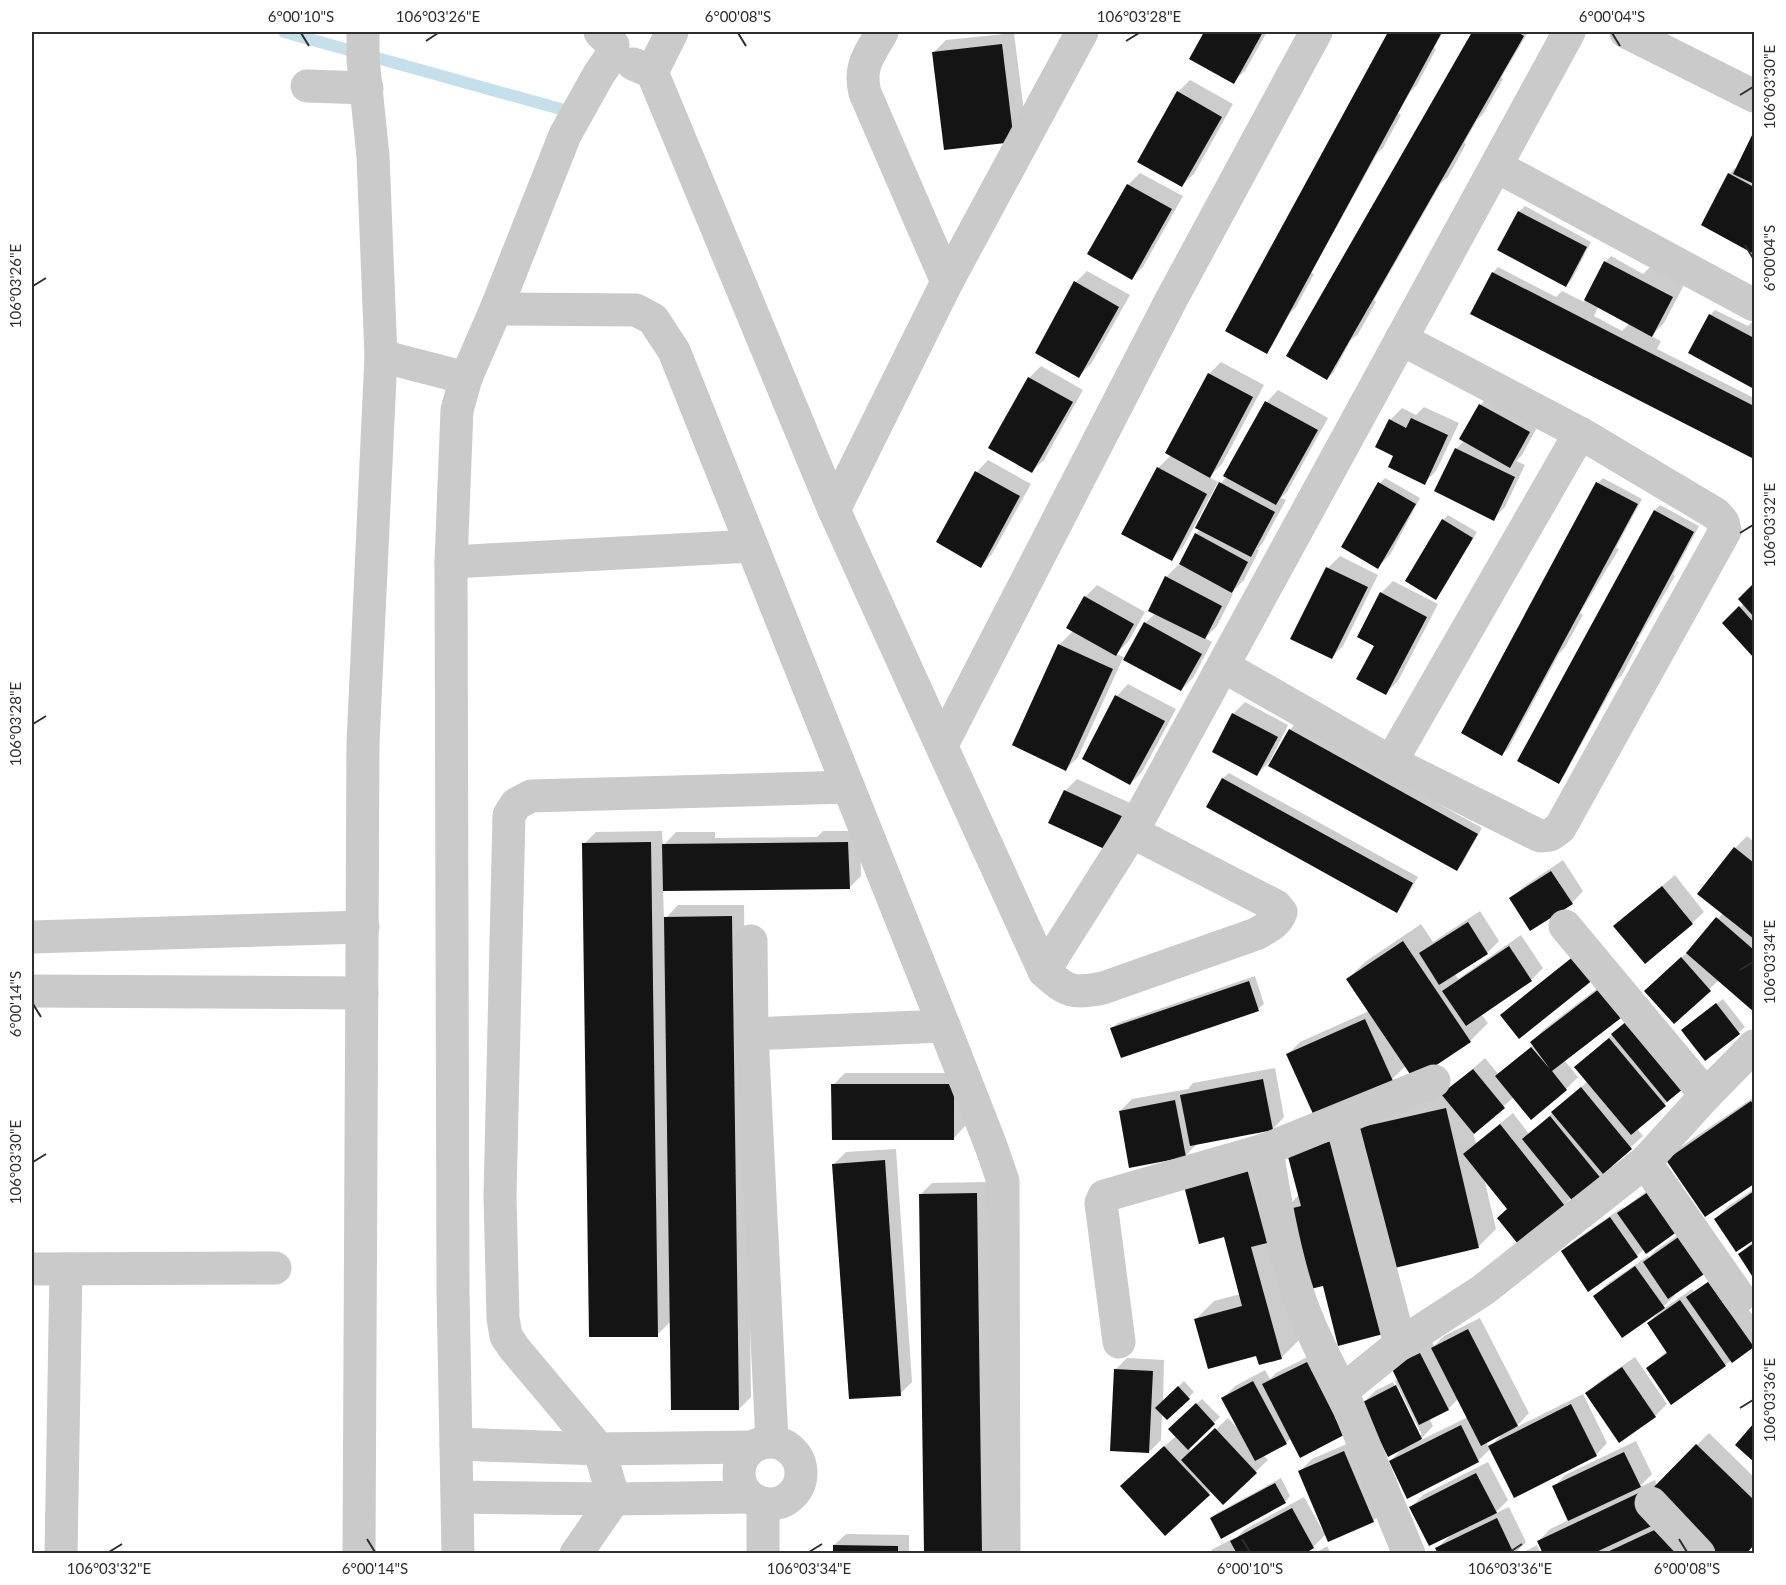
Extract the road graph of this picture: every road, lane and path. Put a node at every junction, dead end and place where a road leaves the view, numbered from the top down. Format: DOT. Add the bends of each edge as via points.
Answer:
graph roads {
  1 [pos="672,32"];
  2 [pos="882,32"];
  3 [pos="1082,32"];
  4 [pos="1316,32"];
  5 [pos="1569,32"];
  6 [pos="1626,32"];
  7 [pos="1668,41"];
  8 [pos="606,51"];
  9 [pos="364,59"];
  10 [pos="652,72"];
  11 [pos="307,86"];
  12 [pos="1755,96"];
  13 [pos="1496,166"];
  14 [pos="947,282"];
  15 [pos="1755,305"];
  16 [pos="496,309"];
  17 [pos="1401,339"];
  18 [pos="381,356"];
  19 [pos="466,378"];
  20 [pos="1580,433"];
  21 [pos="834,510"];
  22 [pos="752,546"];
  23 [pos="451,562"];
  24 [pos="1223,666"];
  25 [pos="942,745"];
  26 [pos="1391,762"];
  27 [pos="848,787"];
  28 [pos="1132,832"];
  29 [pos="1565,926"];
  30 [pos="363,927"];
  31 [pos="32,937"];
  32 [pos="751,941"];
  33 [pos="1044,971"];
  34 [pos="32,991"];
  35 [pos="362,993"];
  36 [pos="944,1026"];
  37 [pos="752,1034"];
  38 [pos="1755,1046"];
  39 [pos="1434,1081"];
  40 [pos="1706,1095"];
  41 [pos="1341,1120"];
  42 [pos="1267,1149"];
  43 [pos="1645,1162"];
  44 [pos="275,1268"];
  45 [pos="32,1269"];
  46 [pos="66,1269"];
  47 [pos="1739,1297"];
  48 [pos="1119,1342"];
  49 [pos="1400,1344"];
  50 [pos="1342,1391"];
  51 [pos="456,1444"];
  52 [pos="762,1444"];
  53 [pos="599,1449"];
  54 [pos="458,1497"];
  55 [pos="614,1499"];
  56 [pos="756,1500"];
  57 [pos="1651,1503"];
  58 [pos="61,1554"];
  59 [pos="359,1554"];
  60 [pos="458,1554"];
  61 [pos="576,1554"];
  62 [pos="763,1554"];
  63 [pos="1004,1554"];
  64 [pos="1409,1554"];
  65 [pos="1699,1554"];
  1 -- 10 [label="street"];
  2 -- 14 [label="street" via="863,69 862,82"];
  3 -- 14 [label="street"];
  4 -- 25 [label="street" via="1171,300"];
  5 -- 13 [label="street"];
  6 -- 7 [label="street"];
  7 -- 12 [label="street"];
  8 -- 10 [label="street"];
  8 -- 16 [label="street" via="565,135"];
  9 -- 11 [label="street"];
  9 -- 18 [label="street" via="373,156"];
  10 -- 21 [label="street"];
  13 -- 15 [label="street"];
  13 -- 17 [label="street"];
  14 -- 21 [label="street"];
  16 -- 19 [label="street"];
  16 -- 22 [label="street" via="636,310 653,319 674,351"];
  17 -- 20 [label="street"];
  17 -- 24 [label="street"];
  18 -- 19 [label="street"];
  18 -- 30 [label="street" via="363,743"];
  19 -- 23 [label="street" via="457,410"];
  20 -- 26 [label="street"];
  20 -- 26 [label="street" via="1716,514 1725,531 1560,828 1540,836"];
  21 -- 25 [label="street"];
  22 -- 23 [label="street"];
  22 -- 27 [label="street"];
  23 -- 51 [label="street"];
  24 -- 26 [label="street"];
  24 -- 28 [label="street"];
  25 -- 33 [label="street"];
  27 -- 36 [label="street"];
  27 -- 53 [label="street" via="531,796 516,804 509,814 500,1196 503,1318 506,1336 514,1348"];
  28 -- 33 [label="street"];
  28 -- 33 [label="street" via="1276,906 1281,912 1279,918 1256,934 1103,988 1069,991"];
  29 -- 40 [label="street"];
  30 -- 31 [label="street"];
  30 -- 35 [label="street"];
  32 -- 37 [label="street"];
  34 -- 35 [label="street"];
  35 -- 59 [label="street"];
  36 -- 37 [label="street"];
  36 -- 63 [label="street" via="1003,1181"];
  37 -- 52 [label="street"];
  38 -- 40 [label="street"];
  39 -- 41 [label="street"];
  40 -- 43 [label="street"];
  41 -- 42 [label="street"];
  41 -- 49 [label="street"];
  42 -- 48 [label="street" via="1104,1196 1101,1203"];
  42 -- 50 [label="street" via="1298,1294"];
  43 -- 47 [label="street"];
  43 -- 49 [label="street" via="1483,1290"];
  44 -- 46 [label="street"];
  45 -- 46 [label="street"];
  46 -- 58 [label="street"];
  49 -- 50 [label="street"];
  50 -- 64 [label="street"];
  51 -- 53 [label="street"];
  51 -- 54 [label="street"];
  52 -- 53 [label="street"];
  52 -- 56 [label="street" via="743,1456 738,1468 740,1484"];
  52 -- 56 [label="street" via="782,1443 795,1452 801,1466 801,1482 793,1496 779,1504"];
  53 -- 55 [label="street"];
  54 -- 55 [label="street"];
  54 -- 60 [label="street"];
  55 -- 56 [label="street"];
  55 -- 61 [label="street"];
  56 -- 62 [label="street"];
  57 -- 65 [label="street"];
}
